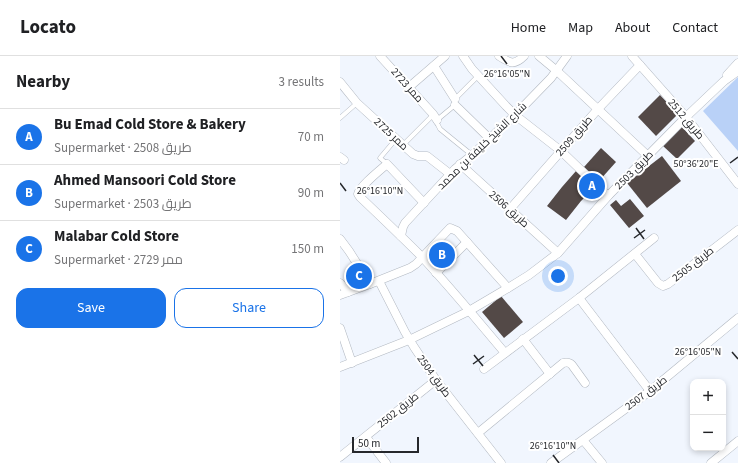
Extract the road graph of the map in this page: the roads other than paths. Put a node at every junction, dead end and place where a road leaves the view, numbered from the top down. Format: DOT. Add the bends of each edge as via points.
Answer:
graph roads {
  1 [pos="380,56"];
  2 [pos="445,56"];
  3 [pos="463,56"];
  4 [pos="499,56"];
  5 [pos="524,56"];
  6 [pos="539,56"];
  7 [pos="567,56"];
  8 [pos="632,56"];
  9 [pos="738,63"];
  10 [pos="640,65"];
  11 [pos="434,66"];
  12 [pos="557,71"];
  13 [pos="738,71"];
  14 [pos="478,76"];
  15 [pos="724,81"];
  16 [pos="340,82"];
  17 [pos="408,88"];
  18 [pos="357,102"];
  19 [pos="455,102"];
  20 [pos="598,109"];
  21 [pos="515,115"];
  22 [pos="340,118"];
  23 [pos="686,118"];
  24 [pos="436,119"];
  25 [pos="489,138"];
  26 [pos="396,139"];
  27 [pos="403,145"];
  28 [pos="561,151"];
  29 [pos="472,155"];
  30 [pos="648,156"];
  31 [pos="387,164"];
  32 [pos="460,164"];
  33 [pos="450,174"];
  34 [pos="738,184"];
  35 [pos="608,196"];
  36 [pos="424,203"];
  37 [pos="510,209"];
  38 [pos="738,230"];
  39 [pos="401,236"];
  40 [pos="654,238"];
  41 [pos="340,239"];
  42 [pos="467,242"];
  43 [pos="558,253"];
  44 [pos="635,254"];
  45 [pos="422,258"];
  46 [pos="436,273"];
  47 [pos="379,281"];
  48 [pos="340,284"];
  49 [pos="370,284"];
  50 [pos="508,288"];
  51 [pos="344,294"];
  52 [pos="578,298"];
  53 [pos="469,311"];
  54 [pos="738,318"];
  55 [pos="340,328"];
  56 [pos="409,340"];
  57 [pos="523,340"];
  58 [pos="504,353"];
  59 [pos="352,363"];
  60 [pos="340,367"];
  61 [pos="484,369"];
  62 [pos="550,374"];
  63 [pos="436,380"];
  64 [pos="586,383"];
  65 [pos="650,391"];
  66 [pos="478,433"];
  67 [pos="366,436"];
  68 [pos="583,440"];
  69 [pos="738,442"];
  70 [pos="340,456"];
  71 [pos="386,463"];
  72 [pos="501,463"];
  73 [pos="551,463"];
  74 [pos="602,463"];
  75 [pos="711,463"];
  1 -- 17 [label="street, ممر 2723"];
  2 -- 11 [label="street"];
  3 -- 14 [label="street"];
  4 -- 5 [label="street" via="511,63 516,63"];
  6 -- 12 [label="street"];
  7 -- 12 [label="street, شارع الشيخ خليفة بن محمد"];
  8 -- 10 [label="street, طريق 2512"];
  9 -- 15 [label="street, طريق 2503"];
  10 -- 20 [label="street, طريق 2509"];
  10 -- 23 [label="street, طريق 2512"];
  11 -- 17 [label="street"];
  11 -- 19 [label="street"];
  12 -- 20 [label="street"];
  12 -- 21 [label="street, شارع الشيخ خليفة بن محمد"];
  13 -- 15 [label="street, طريق 2503"];
  14 -- 19 [label="lane"];
  14 -- 21 [label="street"];
  15 -- 23 [label="street, طريق 2503"];
  16 -- 18 [label="street, ممر 2725"];
  17 -- 24 [label="street, ممر 2723"];
  18 -- 22 [label="lane"];
  18 -- 26 [label="street, ممر 2725"];
  19 -- 24 [label="lane"];
  19 -- 25 [label="street"];
  20 -- 28 [label="street, طريق 2509"];
  20 -- 30 [label="street"];
  21 -- 25 [label="street, شارع الشيخ خليفة بن محمد"];
  21 -- 28 [label="street"];
  23 -- 30 [label="street, طريق 2503"];
  23 -- 34 [label="street, طريق 2512"];
  24 -- 27 [label="lane"];
  24 -- 29 [label="lane, ممر 2723" via="440,129"];
  25 -- 29 [label="street, شارع الشيخ خليفة بن محمد"];
  26 -- 27 [label="street, ممر 2725"];
  26 -- 31 [label="lane" via="380,158"];
  27 -- 33 [label="street, ممر 2725" via="413,154 427,156"];
  28 -- 35 [label="street"];
  28 -- 37 [label="street, طريق 2509"];
  29 -- 32 [label="street, شارع الشيخ خليفة بن محمد"];
  30 -- 35 [label="street, طريق 2503"];
  31 -- 36 [label="street"];
  31 -- 39 [label="street" via="358,194"];
  32 -- 33 [label="street, شارع الشيخ خليفة بن محمد"];
  32 -- 37 [label="street, طريق 2506"];
  33 -- 36 [label="street, شارع الشيخ خليفة بن محمد"];
  35 -- 43 [label="street, طريق 2503"];
  36 -- 39 [label="street, شارع الشيخ خليفة بن محمد" via="405,223"];
  37 -- 43 [label="street, طريق 2506"];
  38 -- 44 [label="street, طريق 2505" via="663,286"];
  39 -- 45 [label="street"];
  40 -- 44 [label="street"];
  41 -- 49 [label="street"];
  42 -- 45 [label="street" via="457,231 450,228"];
  42 -- 46 [label="street"];
  42 -- 50 [label="street"];
  43 -- 50 [label="street, طريق 2503"];
  44 -- 52 [label="street"];
  45 -- 46 [label="street"];
  45 -- 47 [label="street" via="410,268"];
  46 -- 53 [label="street"];
  47 -- 49 [label="street"];
  47 -- 56 [label="street, طريق 2504"];
  48 -- 51 [label="street"];
  49 -- 51 [label="street"];
  50 -- 53 [label="street, طريق 2503"];
  52 -- 57 [label="street"];
  52 -- 65 [label="street"];
  53 -- 56 [label="street, طريق 2503"];
  53 -- 58 [label="street"];
  54 -- 65 [label="street, طريق 2507"];
  55 -- 59 [label="street"];
  56 -- 59 [label="street, طريق 2503"];
  56 -- 63 [label="street, طريق 2504"];
  57 -- 58 [label="street"];
  57 -- 62 [label="street"];
  58 -- 61 [label="street"];
  59 -- 60 [label="street, طريق 2503"];
  62 -- 64 [label="street" via="566,362"];
  62 -- 66 [label="street"];
  63 -- 66 [label="street, طريق 2504"];
  63 -- 67 [label="street, طريق 2502"];
  65 -- 68 [label="street, طريق 2507"];
  66 -- 72 [label="street, طريق 2504"];
  67 -- 70 [label="street, طريق 2502"];
  67 -- 71 [label="street"];
  68 -- 73 [label="street, طريق 2507"];
  68 -- 74 [label="street"];
  69 -- 75 [label="street"];
}
